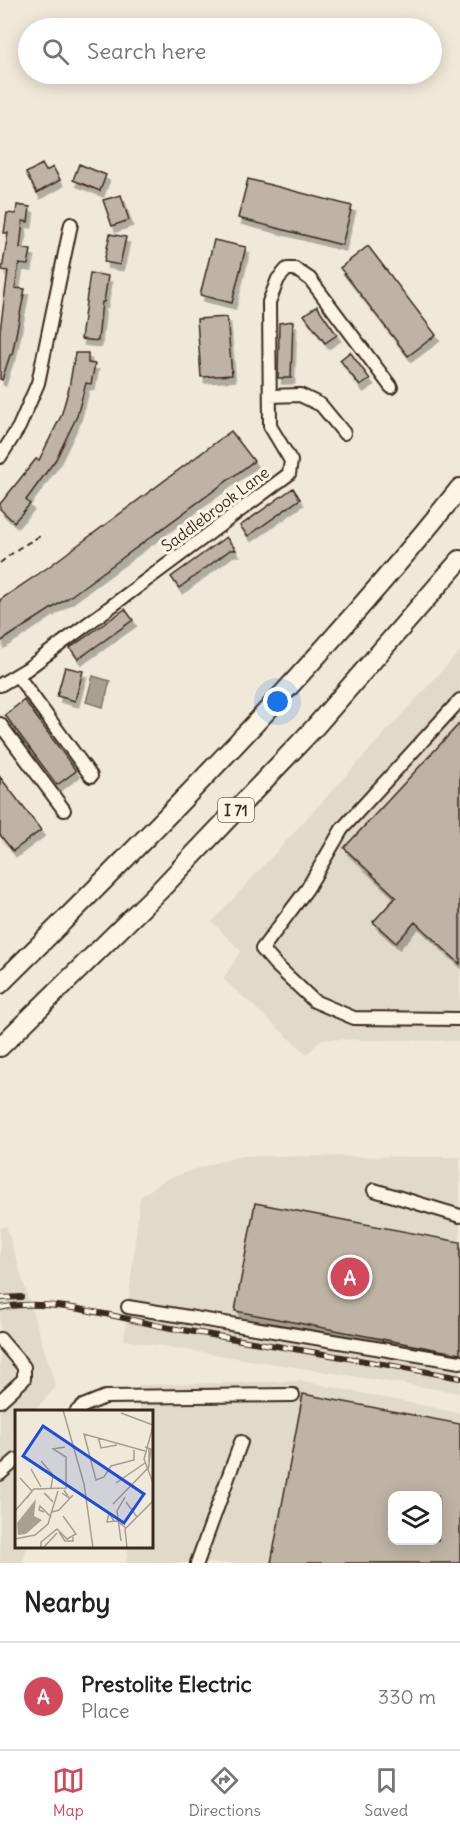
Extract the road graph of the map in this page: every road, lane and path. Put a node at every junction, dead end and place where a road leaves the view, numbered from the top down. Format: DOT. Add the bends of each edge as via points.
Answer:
graph roads {
  1 [pos="71,224"];
  2 [pos="391,387"];
  3 [pos="270,396"];
  4 [pos="344,433"];
  5 [pos="0,457"];
  6 [pos="460,488"];
  7 [pos="42,535"];
  8 [pos="460,560"];
  9 [pos="0,563"];
  10 [pos="17,675"];
  11 [pos="0,685"];
  12 [pos="460,700"];
  13 [pos="0,724"];
  14 [pos="91,776"];
  15 [pos="64,810"];
  16 [pos="0,984"];
  17 [pos="460,1019"];
  18 [pos="0,1047"];
  19 [pos="374,1190"];
  20 [pos="460,1216"];
  21 [pos="128,1307"];
  22 [pos="0,1339"];
  23 [pos="460,1362"];
  24 [pos="293,1395"];
  25 [pos="1,1398"];
  26 [pos="78,1410"];
  27 [pos="241,1442"];
  28 [pos="15,1461"];
  29 [pos="0,1474"];
  30 [pos="197,1563"];
  1 -- 5 [label="street" via="38,383"];
  2 -- 3 [label="street, Saddlebrook Lane" via="310,279 295,269 287,269 278,279 269,302"];
  3 -- 4 [label="street" via="300,395 321,405"];
  3 -- 10 [label="street, Saddlebrook Lane" via="270,426 291,461 289,474"];
  6 -- 16 [label="highway, I 71" via="281,696 128,858"];
  7 -- 9 [label="path"];
  8 -- 18 [label="highway, I 71" via="315,727 185,864"];
  10 -- 11 [label="street, Saddlebrook Lane"];
  10 -- 14 [label="street"];
  12 -- 17 [label="street" via="342,829 307,889 262,950 314,1001 354,1018"];
  13 -- 15 [label="street"];
  19 -- 20 [label="street"];
  21 -- 23 [label="street"];
  22 -- 25 [label="street" via="24,1367 24,1379"];
  24 -- 26 [label="street" via="105,1397"];
  27 -- 30 [label="street"];
  28 -- 29 [label="street"];
}
